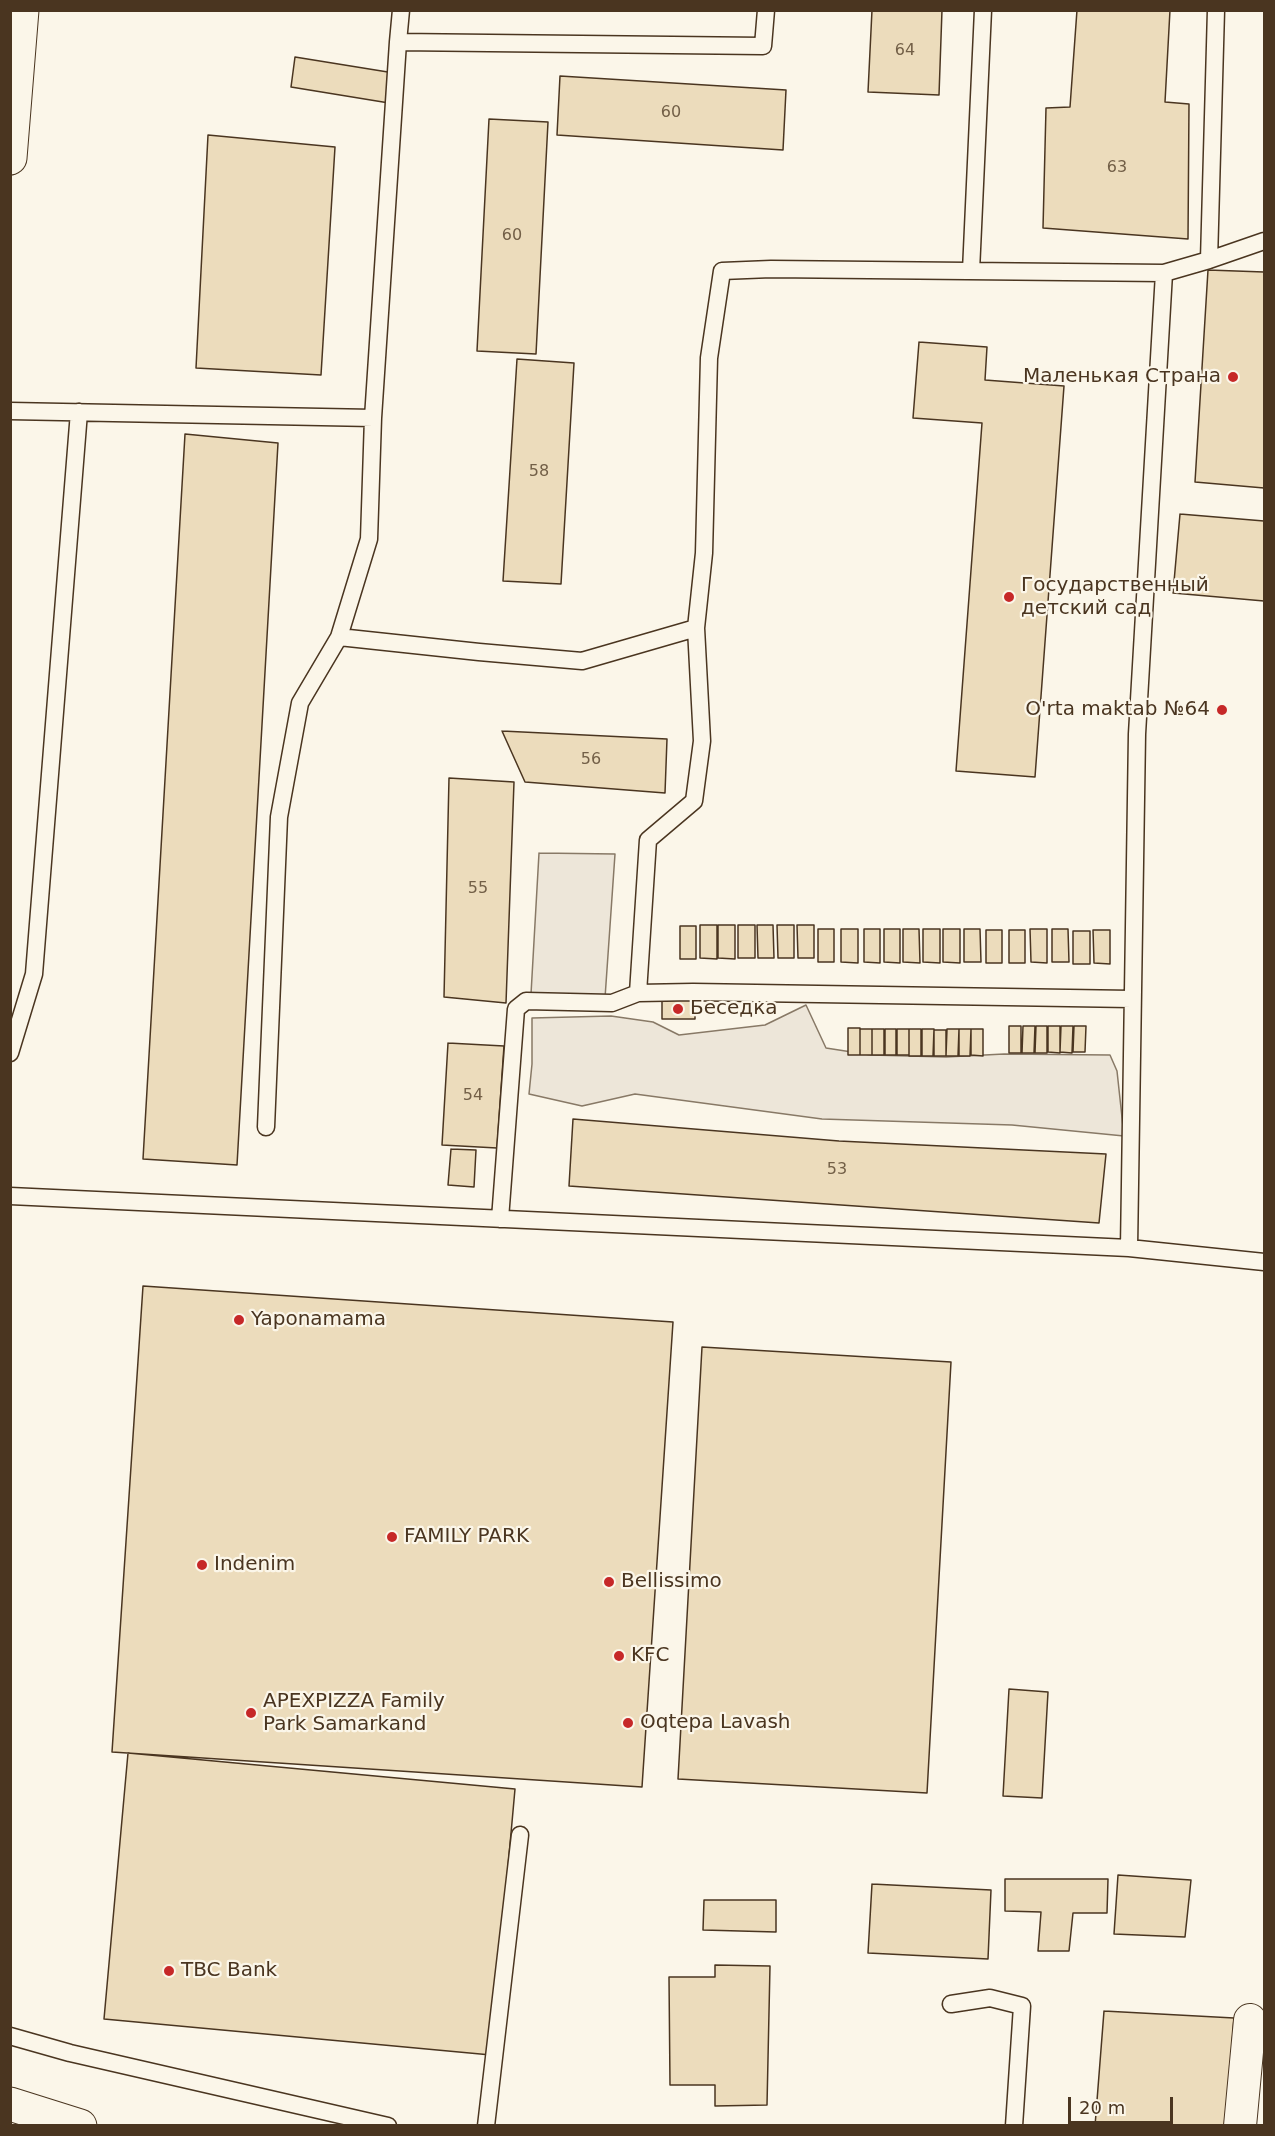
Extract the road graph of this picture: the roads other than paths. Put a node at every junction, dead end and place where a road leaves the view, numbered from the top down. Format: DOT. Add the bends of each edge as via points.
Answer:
graph roads {
  1 [pos="22,10"];
  2 [pos="401,10"];
  3 [pos="766,10"];
  4 [pos="983,10"];
  5 [pos="1216,10"];
  6 [pos="399,42"];
  7 [pos="13,91"];
  8 [pos="10,158"];
  9 [pos="1264,241"];
  10 [pos="1209,260"];
  11 [pos="971,271"];
  12 [pos="1164,273"];
  13 [pos="10,411"];
  14 [pos="79,412"];
  15 [pos="373,418"];
  16 [pos="696,628"];
  17 [pos="339,637"];
  18 [pos="638,993"];
  19 [pos="1131,999"];
  20 [pos="10,1053"];
  21 [pos="266,1127"];
  22 [pos="10,1196"];
  23 [pos="500,1219"];
  24 [pos="1129,1248"];
  25 [pos="1264,1262"];
  26 [pos="520,1835"];
  27 [pos="951,2004"];
  28 [pos="1250,2020"];
  29 [pos="10,2036"];
  30 [pos="10,2104"];
  31 [pos="80,2126"];
  32 [pos="388,2126"];
  33 [pos="486,2126"];
  34 [pos="1014,2126"];
  35 [pos="1240,2126"];
  1 -- 7 [label="main road"];
  2 -- 6 [label="lane"];
  3 -- 6 [label="lane" via="764,46"];
  4 -- 11 [label="lane"];
  5 -- 10 [label="lane"];
  6 -- 15 [label="lane"];
  7 -- 8 [label="main road"];
  9 -- 10 [label="lane"];
  10 -- 12 [label="lane"];
  11 -- 12 [label="lane"];
  11 -- 16 [label="lane" via="722,271 709,358 704,553"];
  12 -- 19 [label="lane" via="1137,734"];
  13 -- 14 [label="lane"];
  14 -- 15 [label="lane"];
  14 -- 20 [label="lane" via="34,974"];
  15 -- 17 [label="lane" via="369,539"];
  16 -- 17 [label="lane" via="582,661"];
  16 -- 18 [label="lane" via="702,741 694,801 648,840"];
  17 -- 21 [label="lane" via="300,703 279,817"];
  18 -- 19 [label="lane"];
  18 -- 23 [label="lane" via="612,1002 526,1001 516,1009"];
  19 -- 24 [label="lane"];
  22 -- 23 [label="lane"];
  23 -- 24 [label="lane"];
  24 -- 25 [label="lane"];
  26 -- 33 [label="lane"];
  27 -- 34 [label="lane" via="990,1998 1022,2006"];
  28 -- 35 [label="street"];
  29 -- 32 [label="lane"];
  30 -- 31 [label="main road"];
}
